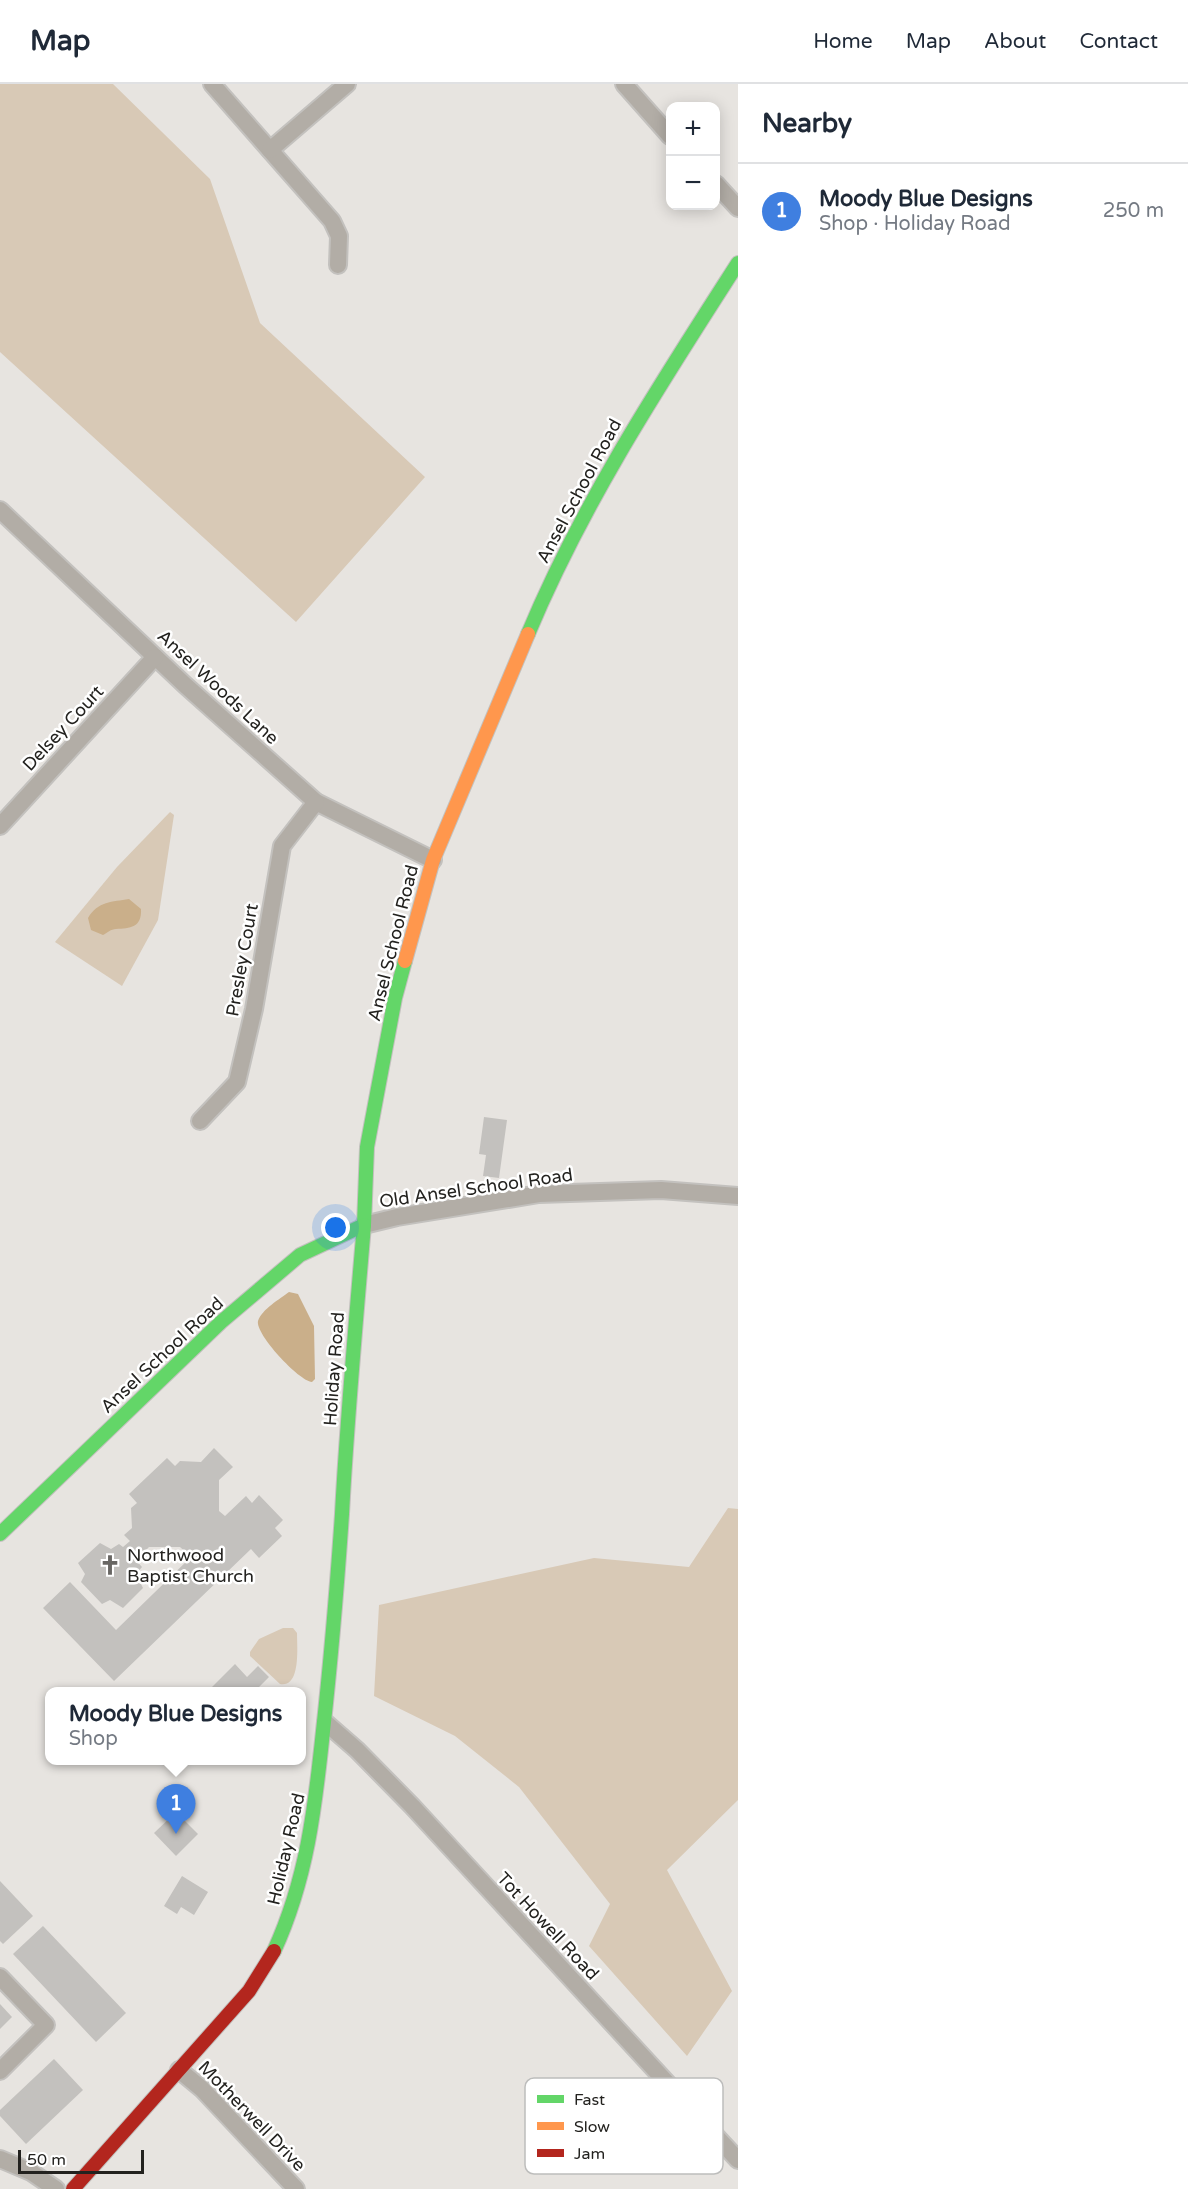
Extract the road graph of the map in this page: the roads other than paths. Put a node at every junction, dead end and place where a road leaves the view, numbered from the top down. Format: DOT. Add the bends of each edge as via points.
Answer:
graph roads {
  1 [pos="212,84"];
  2 [pos="347,84"];
  3 [pos="624,84"];
  4 [pos="666,131"];
  5 [pos="270,150"];
  6 [pos="720,188"];
  7 [pos="738,208"];
  8 [pos="738,263"];
  9 [pos="338,265"];
  10 [pos="0,510"];
  11 [pos="155,657"];
  12 [pos="316,802"];
  13 [pos="0,826"];
  14 [pos="432,860"];
  15 [pos="200,1121"];
  16 [pos="738,1196"];
  17 [pos="364,1225"];
  18 [pos="0,1534"];
  19 [pos="326,1723"];
  20 [pos="0,1977"];
  21 [pos="180,2070"];
  22 [pos="0,2071"];
  23 [pos="662,2078"];
  24 [pos="723,2144"];
  25 [pos="0,2159"];
  26 [pos="738,2160"];
  27 [pos="56,2189"];
  28 [pos="73,2189"];
  29 [pos="296,2189"];
  1 -- 5 [label="street"];
  2 -- 5 [label="street"];
  3 -- 4 [label="street"];
  5 -- 9 [label="street" via="337,229"];
  6 -- 7 [label="street"];
  8 -- 14 [label="street, Ansel School Road" via="637,420 579,525 536,614"];
  10 -- 11 [label="street, Ansel Woods Lane"];
  11 -- 12 [label="street, Ansel Woods Lane"];
  11 -- 13 [label="street, Delsey Court"];
  12 -- 14 [label="street, Ansel Woods Lane"];
  12 -- 15 [label="street, Presley Court" via="282,846 254,1009 237,1082"];
  14 -- 17 [label="street, Ansel School Road" via="390,1021 367,1147"];
  16 -- 17 [label="street, Old Ansel School Road" via="661,1190 539,1194"];
  17 -- 18 [label="street, Ansel School Road" via="300,1255 221,1322"];
  17 -- 19 [label="street, Holiday Road"];
  19 -- 21 [label="street, Holiday Road" via="309,1847 283,1932 249,1991"];
  19 -- 23 [label="street, Tot Howell Road" via="412,1806"];
  20 -- 22 [label="street" via="46,2025"];
  21 -- 28 [label="street, Holiday Road"];
  21 -- 29 [label="street, Motherwell Drive"];
  24 -- 26 [label="street, Tot Howell Road"];
  25 -- 27 [label="street" via="31,2172"];
}
